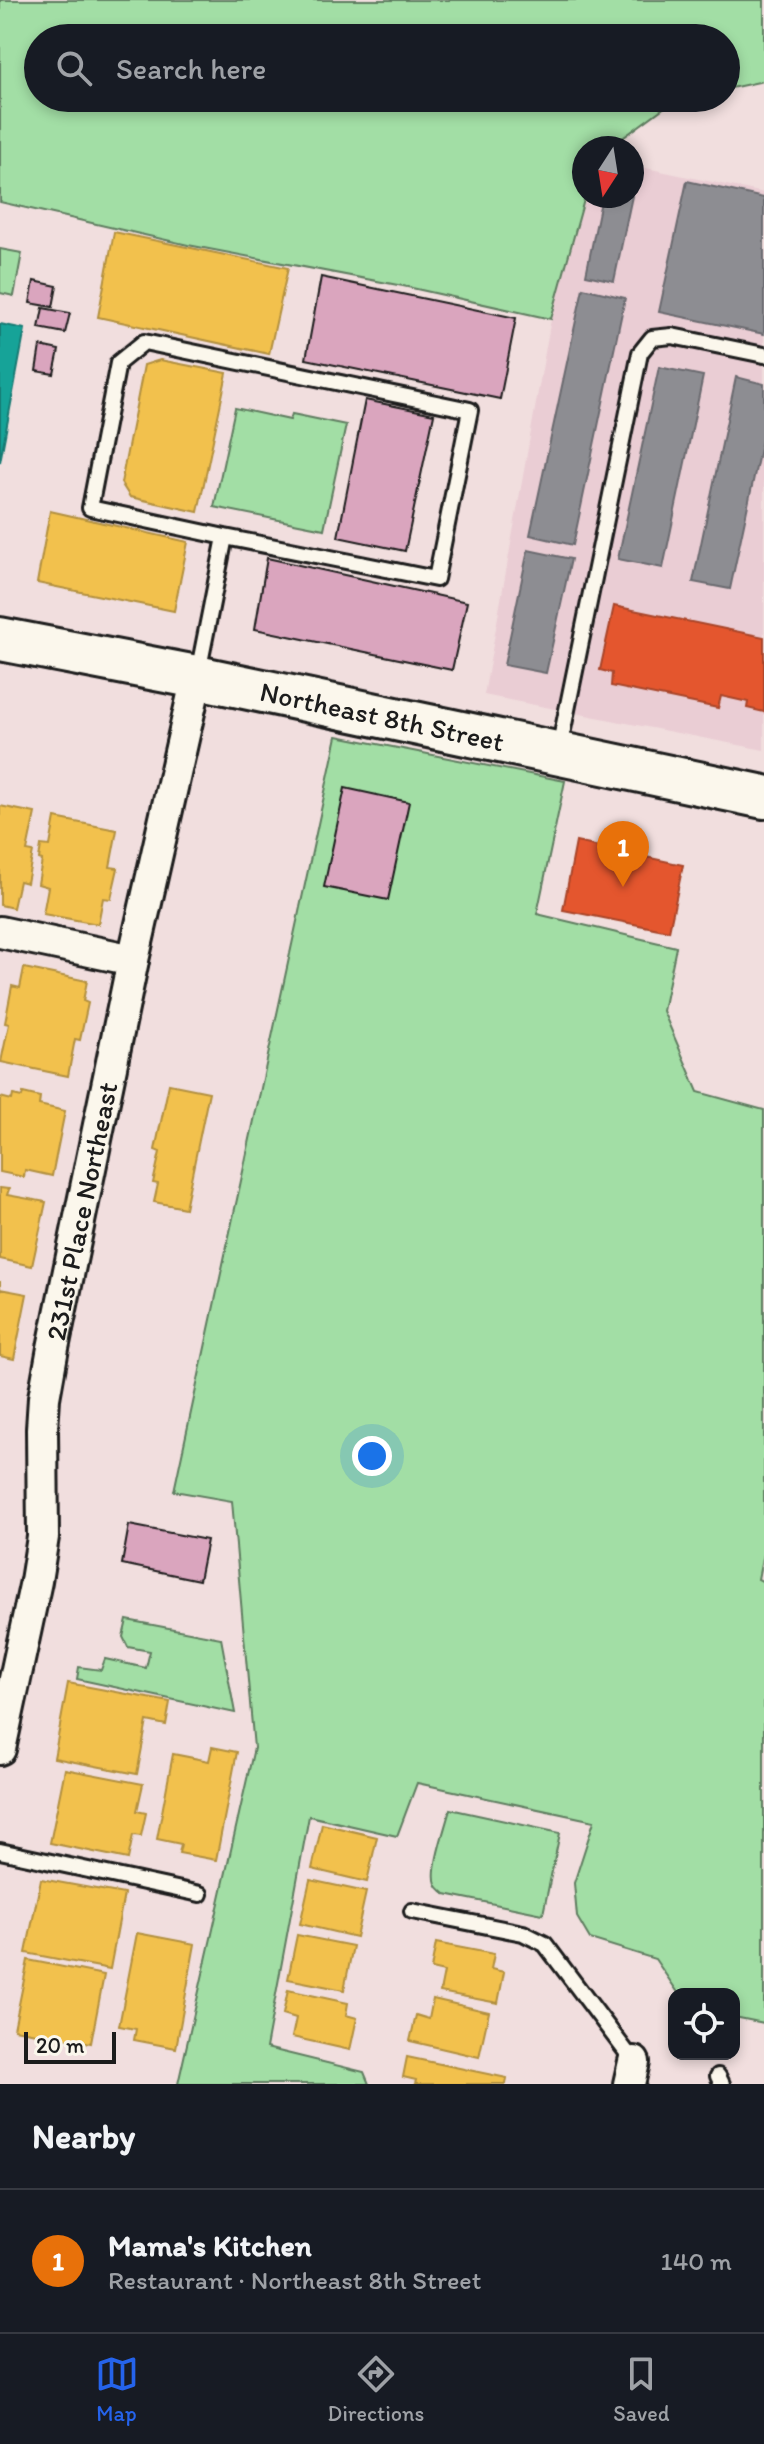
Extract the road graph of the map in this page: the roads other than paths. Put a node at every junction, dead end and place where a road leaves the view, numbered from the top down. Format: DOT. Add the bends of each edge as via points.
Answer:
graph roads {
  1 [pos="764,355"];
  2 [pos="225,537"];
  3 [pos="0,639"];
  4 [pos="197,677"];
  5 [pos="558,753"];
  6 [pos="764,797"];
  7 [pos="0,932"];
  8 [pos="133,960"];
  9 [pos="0,1749"];
  10 [pos="0,1851"];
  11 [pos="200,1894"];
  12 [pos="412,1911"];
  13 [pos="631,2073"];
  1 -- 5 [label="lane" via="672,336 652,338 640,353"];
  2 -- 2 [label="lane" via="90,508 118,363 144,342 470,410 436,579"];
  2 -- 4 [label="lane"];
  3 -- 4 [label="street, Northeast 8th Street"];
  4 -- 5 [label="street, Northeast 8th Street"];
  4 -- 8 [label="street, 231st Place Northeast"];
  5 -- 6 [label="street, Northeast 8th Street"];
  7 -- 8 [label="street"];
  8 -- 9 [label="street, 231st Place Northeast" via="44,1398 43,1537"];
  10 -- 11 [label="lane"];
  12 -- 13 [label="lane" via="523,1933 545,1944"];
}
